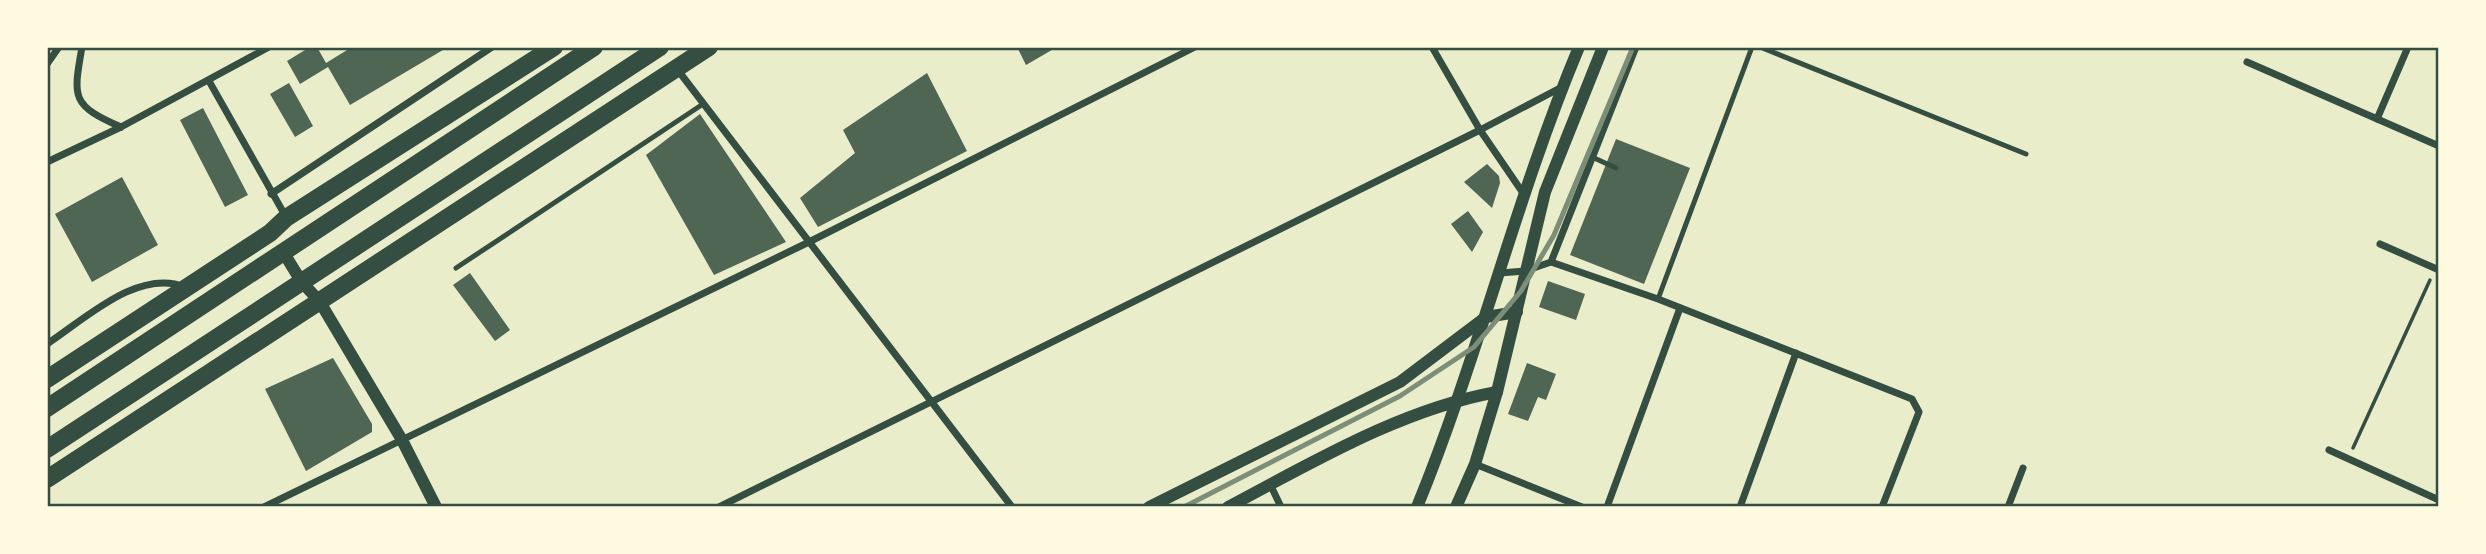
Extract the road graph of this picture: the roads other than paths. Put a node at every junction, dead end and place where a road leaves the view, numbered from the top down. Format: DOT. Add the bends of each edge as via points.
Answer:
graph roads {
  1 [pos="59,47"];
  2 [pos="82,47"];
  3 [pos="269,47"];
  4 [pos="492,47"];
  5 [pos="554,47"];
  6 [pos="594,47"];
  7 [pos="660,47"];
  8 [pos="709,47"];
  9 [pos="1195,47"];
  10 [pos="1432,47"];
  11 [pos="1579,47"];
  12 [pos="1603,47"];
  13 [pos="1636,47"];
  14 [pos="1752,47"];
  15 [pos="1760,47"];
  16 [pos="2408,47"];
  17 [pos="2247,62"];
  18 [pos="47,64"];
  19 [pos="676,69"];
  20 [pos="209,81"];
  21 [pos="1563,86"];
  22 [pos="703,104"];
  23 [pos="2376,119"];
  24 [pos="121,127"];
  25 [pos="1480,130"];
  26 [pos="2439,146"];
  27 [pos="2026,154"];
  28 [pos="1592,157"];
  29 [pos="47,162"];
  30 [pos="1616,168"];
  31 [pos="1522,193"];
  32 [pos="271,194"];
  33 [pos="286,218"];
  34 [pos="810,242"];
  35 [pos="2380,244"];
  36 [pos="282,250"];
  37 [pos="1551,262"];
  38 [pos="456,268"];
  39 [pos="2437,269"];
  40 [pos="1525,271"];
  41 [pos="1500,273"];
  42 [pos="300,281"];
  43 [pos="186,288"];
  44 [pos="1658,299"];
  45 [pos="320,302"];
  46 [pos="1680,308"];
  47 [pos="1517,312"];
  48 [pos="1486,317"];
  49 [pos="47,344"];
  50 [pos="1796,353"];
  51 [pos="47,379"];
  52 [pos="1497,392"];
  53 [pos="1456,399"];
  54 [pos="934,402"];
  55 [pos="47,408"];
  56 [pos="402,440"];
  57 [pos="47,449"];
  58 [pos="2329,450"];
  59 [pos="1475,464"];
  60 [pos="2024,468"];
  61 [pos="47,479"];
  62 [pos="1270,484"];
  63 [pos="2439,500"];
  64 [pos="264,507"];
  65 [pos="436,507"];
  66 [pos="719,507"];
  67 [pos="1012,507"];
  68 [pos="1149,507"];
  69 [pos="1228,507"];
  70 [pos="1281,507"];
  71 [pos="1417,507"];
  72 [pos="1456,507"];
  73 [pos="1582,507"];
  74 [pos="1607,507"];
  75 [pos="1740,507"];
  76 [pos="1882,507"];
  77 [pos="2008,507"];
  1 -- 18 [label="street"];
  2 -- 24 [label="street" via="75,87 80,102 91,114"];
  3 -- 20 [label="street"];
  4 -- 32 [label="street"];
  5 -- 33 [label="main road"];
  6 -- 36 [label="main road"];
  7 -- 42 [label="main road"];
  8 -- 19 [label="main road"];
  9 -- 34 [label="street"];
  10 -- 25 [label="street"];
  11 -- 21 [label="street"];
  12 -- 40 [label="street" via="1545,192"];
  13 -- 28 [label="street"];
  14 -- 44 [label="lane"];
  15 -- 27 [label="lane"];
  16 -- 23 [label="street"];
  17 -- 23 [label="street"];
  19 -- 22 [label="street"];
  19 -- 45 [label="main road"];
  20 -- 24 [label="street"];
  20 -- 32 [label="street"];
  21 -- 25 [label="street"];
  21 -- 31 [label="street"];
  22 -- 34 [label="street"];
  22 -- 38 [label="lane"];
  23 -- 26 [label="street"];
  24 -- 29 [label="street"];
  25 -- 31 [label="street"];
  25 -- 54 [label="street"];
  28 -- 30 [label="lane"];
  28 -- 37 [label="street"];
  31 -- 41 [label="street"];
  32 -- 33 [label="street"];
  33 -- 43 [label="main road"];
  34 -- 54 [label="street"];
  34 -- 56 [label="street"];
  35 -- 39 [label="street"];
  36 -- 42 [label="street"];
  36 -- 55 [label="main road"];
  37 -- 40 [label="street"];
  37 -- 44 [label="street"];
  40 -- 41 [label="street"];
  40 -- 47 [label="street"];
  41 -- 48 [label="street"];
  42 -- 45 [label="street"];
  42 -- 57 [label="main road"];
  43 -- 49 [label="street" via="170,281 150,282"];
  43 -- 51 [label="main road"];
  44 -- 46 [label="street"];
  45 -- 56 [label="street"];
  45 -- 61 [label="main road"];
  46 -- 50 [label="street"];
  46 -- 74 [label="street"];
  47 -- 48 [label="street"];
  47 -- 52 [label="street"];
  48 -- 53 [label="street"];
  48 -- 68 [label="street" via="1400,382"];
  50 -- 75 [label="street"];
  50 -- 76 [label="street" via="1912,399 1917,405 1919,412"];
  52 -- 53 [label="street"];
  52 -- 59 [label="street"];
  53 -- 62 [label="street"];
  53 -- 71 [label="street"];
  54 -- 66 [label="street"];
  54 -- 67 [label="street"];
  56 -- 64 [label="street"];
  56 -- 65 [label="street"];
  58 -- 63 [label="street"];
  59 -- 72 [label="street"];
  59 -- 73 [label="street"];
  60 -- 77 [label="street"];
  62 -- 69 [label="street"];
  62 -- 70 [label="street"];
}
